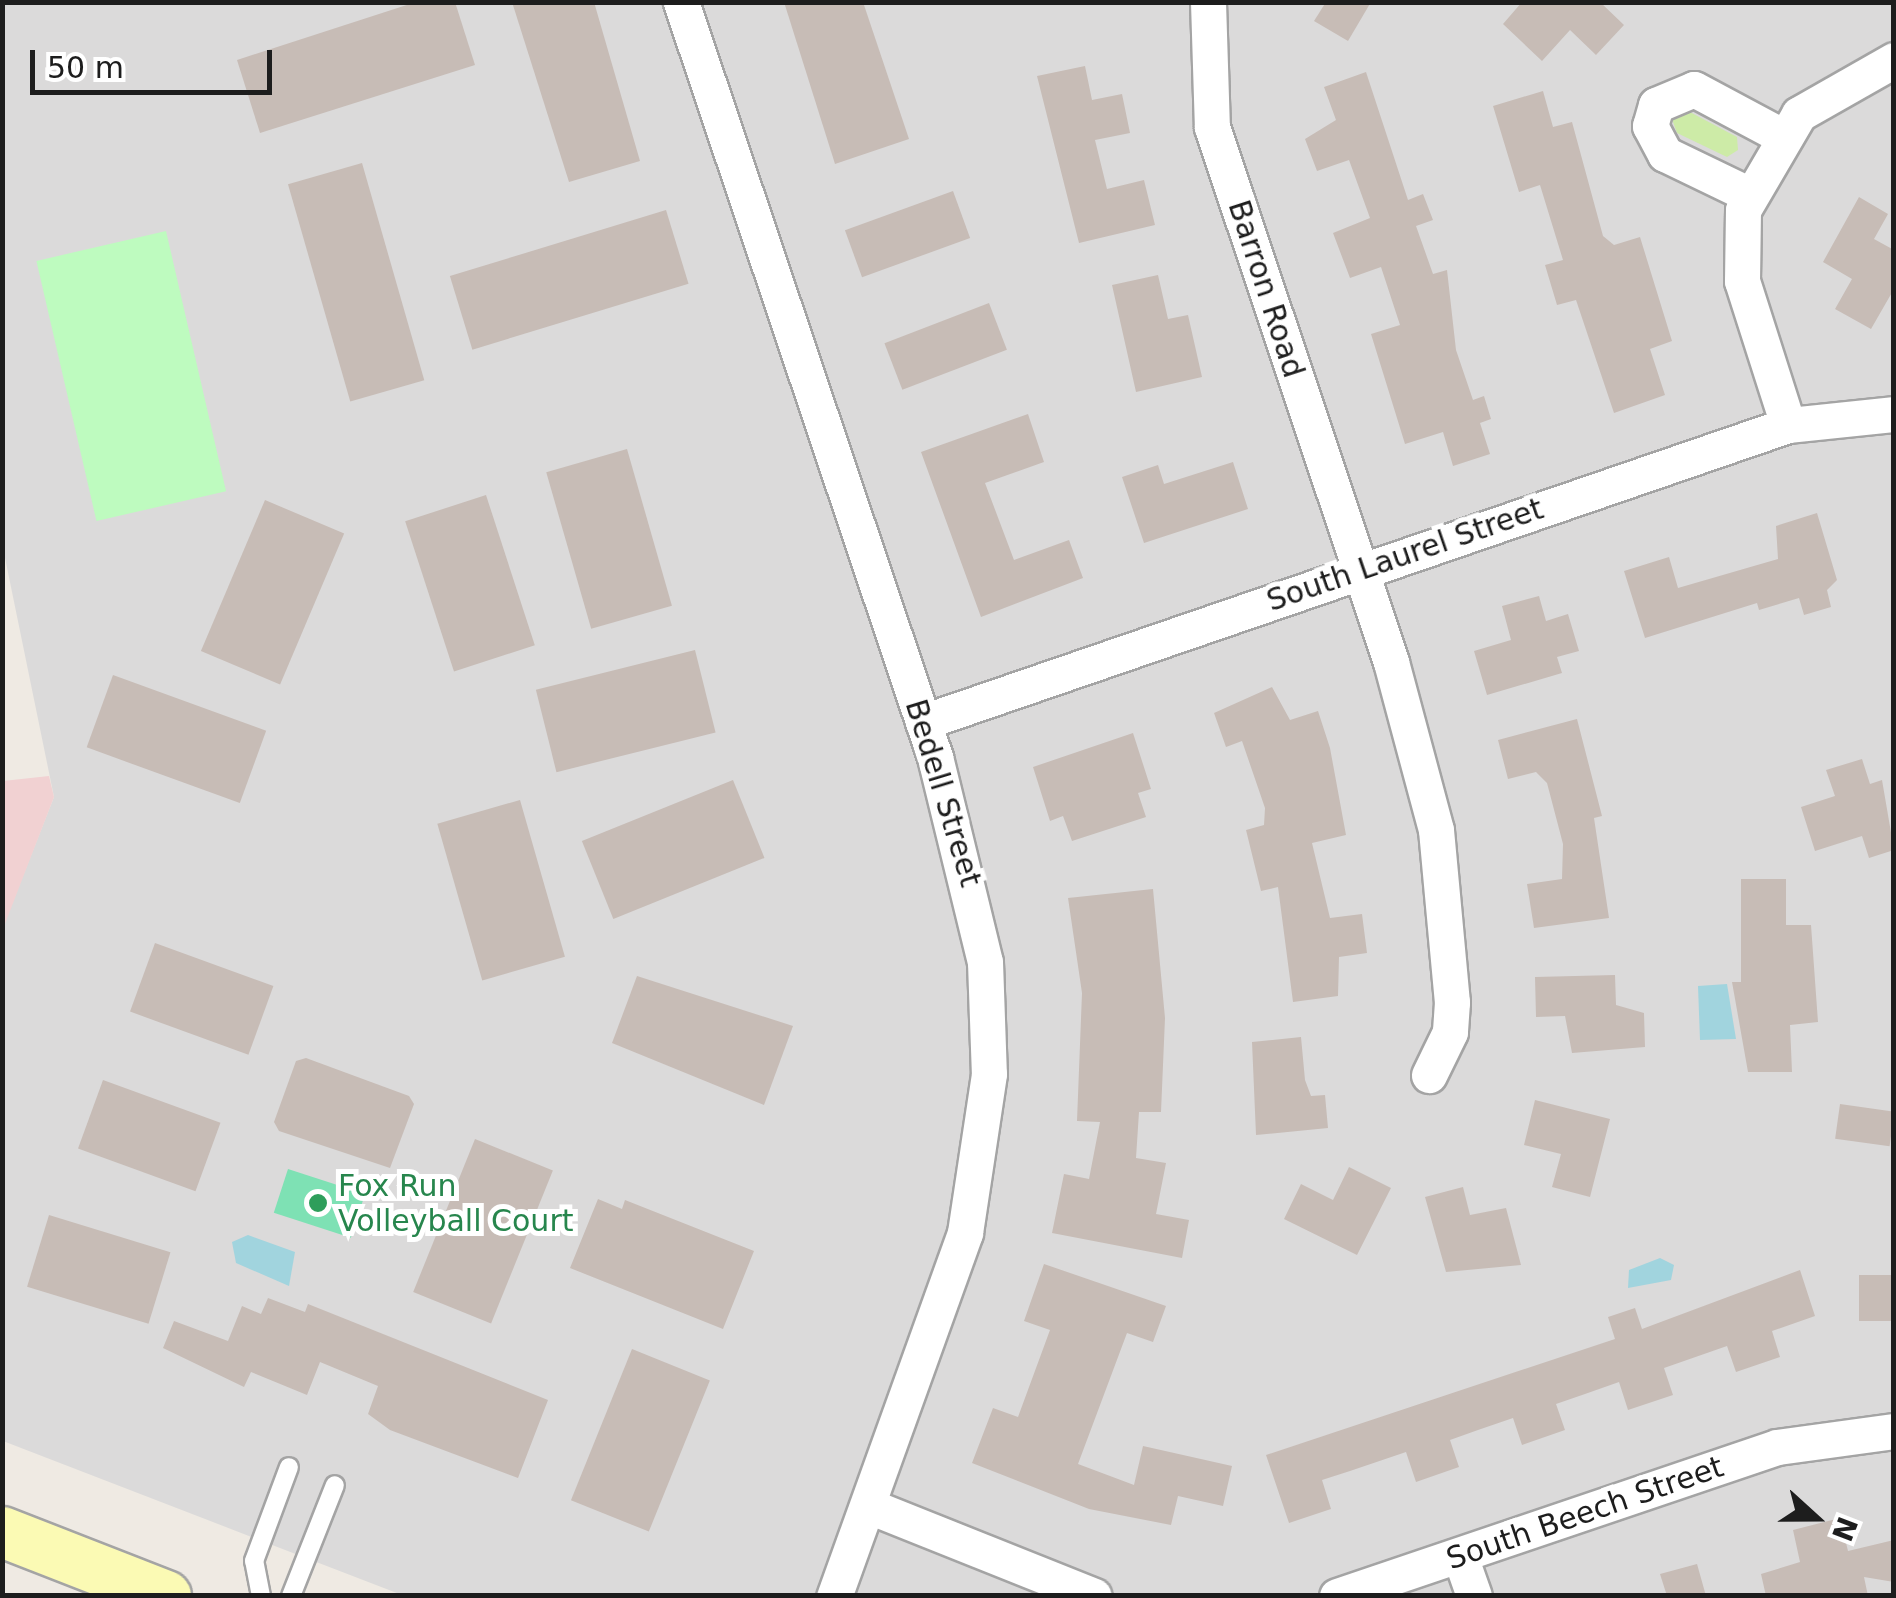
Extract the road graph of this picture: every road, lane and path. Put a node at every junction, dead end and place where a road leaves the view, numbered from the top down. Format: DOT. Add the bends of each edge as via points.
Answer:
graph roads {
  1 [pos="681,2"];
  2 [pos="1208,2"];
  3 [pos="1894,60"];
  4 [pos="1780,135"];
  5 [pos="1748,194"];
  6 [pos="1894,414"];
  7 [pos="1788,425"];
  8 [pos="1359,570"];
  9 [pos="923,722"];
  10 [pos="1429,1075"];
  11 [pos="1894,1431"];
  12 [pos="289,1467"];
  13 [pos="336,1485"];
  14 [pos="869,1506"];
  15 [pos="2,1532"];
  16 [pos="1460,1556"];
  17 [pos="166,1596"];
  18 [pos="261,1596"];
  19 [pos="291,1596"];
  20 [pos="834,1596"];
  21 [pos="1094,1596"];
  22 [pos="1337,1596"];
  23 [pos="1474,1596"];
  1 -- 9 [label="street, Bedell Street"];
  2 -- 8 [label="street, Barron Road" via="1212,127"];
  3 -- 4 [label="street" via="1819,96"];
  4 -- 5 [label="street"];
  4 -- 5 [label="street" via="1694,89 1656,105 1650,126 1665,154"];
  5 -- 7 [label="street" via="1742,281"];
  6 -- 7 [label="street, South Laurel Street"];
  7 -- 8 [label="street, South Laurel Street"];
  8 -- 9 [label="street, South Laurel Street"];
  8 -- 10 [label="street, Barron Road" via="1436,830 1452,1002 1450,1032"];
  9 -- 14 [label="street, Bedell Street" via="977,904 989,1074 966,1233"];
  11 -- 16 [label="street, South Beech Street" via="1777,1447"];
  12 -- 18 [label="lane" via="254,1561"];
  13 -- 19 [label="lane"];
  14 -- 20 [label="street, Bedell Street"];
  14 -- 21 [label="street"];
  15 -- 17 [label="main road"];
  16 -- 22 [label="street, South Beech Street"];
  16 -- 23 [label="street"];
}
